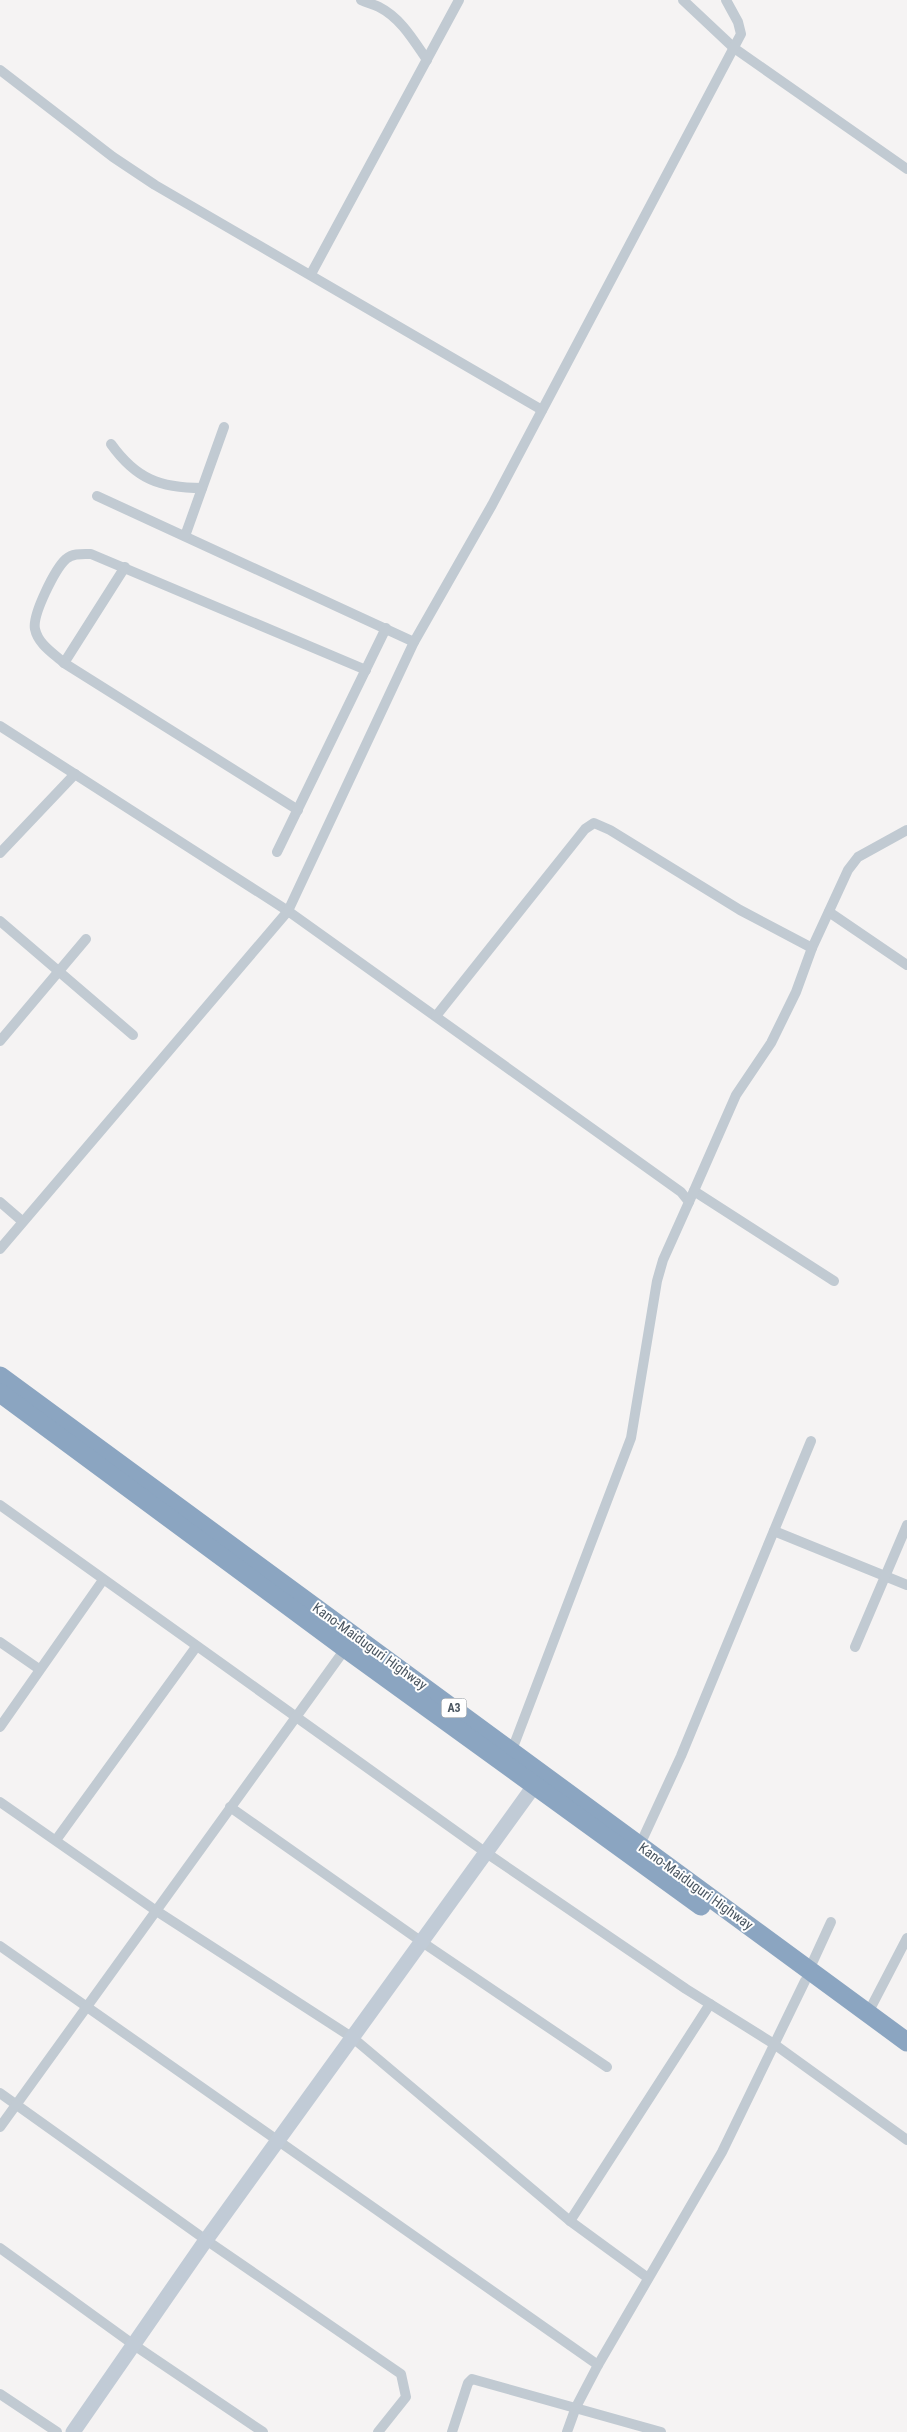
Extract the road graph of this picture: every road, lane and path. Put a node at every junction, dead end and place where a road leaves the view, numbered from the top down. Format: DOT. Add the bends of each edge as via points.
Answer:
graph roads {
  1 [pos="361,0"];
  2 [pos="459,0"];
  3 [pos="683,0"];
  4 [pos="726,0"];
  5 [pos="734,48"];
  6 [pos="427,60"];
  7 [pos="0,70"];
  8 [pos="907,170"];
  9 [pos="311,274"];
  10 [pos="542,410"];
  11 [pos="224,427"];
  12 [pos="111,444"];
  13 [pos="202,488"];
  14 [pos="98,496"];
  15 [pos="185,536"];
  16 [pos="125,567"];
  17 [pos="386,628"];
  18 [pos="414,642"];
  19 [pos="64,663"];
  20 [pos="366,670"];
  21 [pos="0,726"];
  22 [pos="75,774"];
  23 [pos="298,810"];
  24 [pos="907,830"];
  25 [pos="277,852"];
  26 [pos="0,853"];
  27 [pos="288,911"];
  28 [pos="829,912"];
  29 [pos="0,921"];
  30 [pos="86,939"];
  31 [pos="812,948"];
  32 [pos="907,965"];
  33 [pos="59,971"];
  34 [pos="436,1016"];
  35 [pos="133,1035"];
  36 [pos="1,1039"];
  37 [pos="694,1191"];
  38 [pos="0,1202"];
  39 [pos="688,1202"];
  40 [pos="22,1221"];
  41 [pos="0,1249"];
  42 [pos="834,1281"];
  43 [pos="0,1376"];
  44 [pos="0,1393"];
  45 [pos="811,1441"];
  46 [pos="0,1505"];
  47 [pos="907,1525"];
  48 [pos="774,1531"];
  49 [pos="886,1578"];
  50 [pos="102,1580"];
  51 [pos="907,1585"];
  52 [pos="0,1642"];
  53 [pos="350,1642"];
  54 [pos="196,1647"];
  55 [pos="855,1647"];
  56 [pos="39,1669"];
  57 [pos="296,1716"];
  58 [pos="0,1727"];
  59 [pos="512,1750"];
  60 [pos="534,1786"];
  61 [pos="0,1802"];
  62 [pos="230,1807"];
  63 [pos="56,1840"];
  64 [pos="636,1851"];
  65 [pos="485,1852"];
  66 [pos="155,1910"];
  67 [pos="831,1922"];
  68 [pos="907,1938"];
  69 [pos="422,1942"];
  70 [pos="0,1946"];
  71 [pos="807,1975"];
  72 [pos="710,2004"];
  73 [pos="86,2008"];
  74 [pos="868,2014"];
  75 [pos="354,2038"];
  76 [pos="907,2042"];
  77 [pos="774,2044"];
  78 [pos="907,2056"];
  79 [pos="607,2067"];
  80 [pos="0,2094"];
  81 [pos="16,2104"];
  82 [pos="0,2127"];
  83 [pos="907,2140"];
  84 [pos="279,2142"];
  85 [pos="570,2221"];
  86 [pos="206,2240"];
  87 [pos="0,2248"];
  88 [pos="648,2278"];
  89 [pos="134,2345"];
  90 [pos="598,2365"];
  91 [pos="0,2394"];
  92 [pos="576,2406"];
  93 [pos="56,2432"];
  94 [pos="73,2432"];
  95 [pos="263,2432"];
  96 [pos="378,2432"];
  97 [pos="452,2432"];
  98 [pos="567,2432"];
  99 [pos="661,2432"];
  1 -- 6 [label="street" via="392,16"];
  2 -- 6 [label="street"];
  3 -- 5 [label="street"];
  4 -- 5 [label="street" via="741,34"];
  5 -- 8 [label="street"];
  5 -- 10 [label="street"];
  6 -- 9 [label="street"];
  7 -- 9 [label="street" via="155,185"];
  9 -- 10 [label="street"];
  10 -- 18 [label="street"];
  11 -- 13 [label="street"];
  12 -- 13 [label="street" via="122,460 151,480 176,488"];
  13 -- 15 [label="street"];
  14 -- 15 [label="street"];
  15 -- 17 [label="street"];
  16 -- 19 [label="street"];
  16 -- 19 [label="street" via="91,554 76,553 66,559 56,572 37,611 34,626 38,638"];
  16 -- 20 [label="street"];
  17 -- 18 [label="street"];
  17 -- 20 [label="street"];
  18 -- 27 [label="street"];
  19 -- 23 [label="street"];
  20 -- 23 [label="street"];
  21 -- 22 [label="street"];
  22 -- 26 [label="street"];
  22 -- 27 [label="street"];
  23 -- 25 [label="street"];
  24 -- 28 [label="street" via="858,857 848,870"];
  27 -- 34 [label="street"];
  27 -- 40 [label="street"];
  28 -- 31 [label="street"];
  28 -- 32 [label="street"];
  29 -- 33 [label="street"];
  30 -- 33 [label="street"];
  31 -- 34 [label="street" via="740,910 610,830 594,824 585,830"];
  31 -- 37 [label="street" via="796,992 771,1043 736,1095"];
  33 -- 35 [label="street"];
  33 -- 36 [label="street"];
  34 -- 39 [label="street" via="674,1187"];
  37 -- 39 [label="street"];
  37 -- 42 [label="street"];
  38 -- 40 [label="street"];
  39 -- 59 [label="street" via="657,1281 631,1438"];
  40 -- 41 [label="street"];
  43 -- 53 [label="highway, Kano-Maiduguri Highway / A3"];
  44 -- 53 [label="highway, Kano-Maiduguri Highway / A3"];
  45 -- 48 [label="street"];
  46 -- 50 [label="street"];
  47 -- 49 [label="street"];
  48 -- 49 [label="street"];
  48 -- 64 [label="street" via="681,1756"];
  49 -- 51 [label="street"];
  49 -- 55 [label="street"];
  50 -- 54 [label="street"];
  50 -- 56 [label="street"];
  52 -- 56 [label="street"];
  53 -- 57 [label="street"];
  53 -- 59 [label="highway, Kano-Maiduguri Highway / A3"];
  53 -- 60 [label="highway, Kano-Maiduguri Highway / A3"];
  54 -- 57 [label="street"];
  54 -- 63 [label="street"];
  56 -- 58 [label="street"];
  57 -- 62 [label="street"];
  57 -- 65 [label="street"];
  59 -- 64 [label="highway, Kano-Maiduguri Highway / A3"];
  60 -- 64 [label="highway, Kano-Maiduguri Highway / A3"];
  60 -- 65 [label="street"];
  61 -- 63 [label="street"];
  62 -- 66 [label="street"];
  62 -- 69 [label="street"];
  63 -- 66 [label="street"];
  64 -- 71 [label="highway, Kano-Maiduguri Highway / A3"];
  65 -- 69 [label="street"];
  65 -- 72 [label="street"];
  66 -- 73 [label="street"];
  66 -- 75 [label="street"];
  67 -- 71 [label="street"];
  68 -- 74 [label="street"];
  69 -- 75 [label="street"];
  69 -- 79 [label="street"];
  70 -- 73 [label="street"];
  71 -- 74 [label="highway, Kano-Maiduguri Highway / A3"];
  71 -- 77 [label="street"];
  71 -- 78 [label="highway, Kano-Maiduguri Highway / A3"];
  72 -- 77 [label="street"];
  72 -- 85 [label="street"];
  73 -- 81 [label="street"];
  73 -- 84 [label="street"];
  74 -- 76 [label="highway, Kano-Maiduguri Highway / A3"];
  75 -- 84 [label="street"];
  75 -- 85 [label="street"];
  77 -- 83 [label="street"];
  77 -- 88 [label="street" via="722,2152"];
  80 -- 81 [label="street"];
  81 -- 82 [label="street"];
  81 -- 86 [label="street"];
  84 -- 86 [label="street"];
  84 -- 90 [label="street"];
  85 -- 88 [label="street"];
  86 -- 89 [label="street"];
  86 -- 96 [label="street" via="401,2374 406,2397"];
  87 -- 89 [label="street"];
  88 -- 90 [label="street"];
  89 -- 94 [label="street"];
  89 -- 95 [label="street"];
  90 -- 92 [label="street"];
  91 -- 93 [label="street"];
  92 -- 97 [label="street" via="472,2379"];
  92 -- 98 [label="street"];
  92 -- 99 [label="street"];
}
